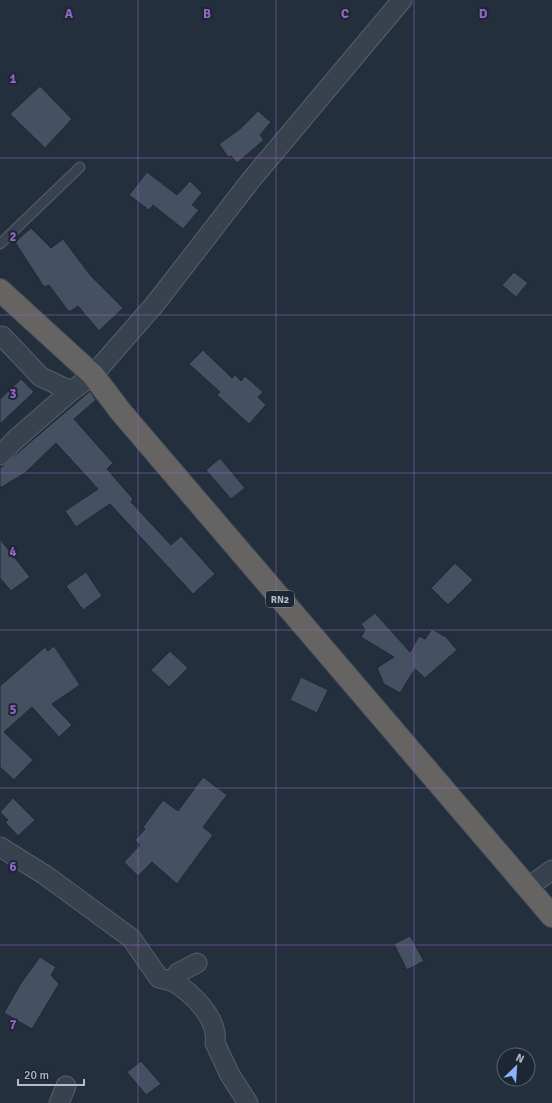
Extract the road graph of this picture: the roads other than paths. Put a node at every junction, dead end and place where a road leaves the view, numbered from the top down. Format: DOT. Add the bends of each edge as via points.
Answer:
graph roads {
  1 [pos="402,0"];
  2 [pos="80,167"];
  3 [pos="0,244"];
  4 [pos="0,290"];
  5 [pos="0,338"];
  6 [pos="93,375"];
  7 [pos="72,391"];
  8 [pos="0,456"];
  9 [pos="0,847"];
  10 [pos="552,870"];
  11 [pos="527,888"];
  12 [pos="552,916"];
  13 [pos="197,963"];
  14 [pos="172,981"];
  15 [pos="248,1103"];
  1 -- 6 [label="street" via="252,180 155,304"];
  2 -- 3 [label="lane"];
  4 -- 6 [label="highway, RN2"];
  5 -- 7 [label="street" via="2,336 15,348 41,377"];
  6 -- 7 [label="street"];
  6 -- 11 [label="highway, RN2" via="121,412"];
  7 -- 8 [label="street"];
  9 -- 14 [label="street" via="45,875 131,938 160,978"];
  10 -- 11 [label="street"];
  11 -- 12 [label="highway, RN2"];
  13 -- 14 [label="street" via="178,974"];
  14 -- 15 [label="street" via="186,989 208,1013 215,1043 230,1075"];
}
